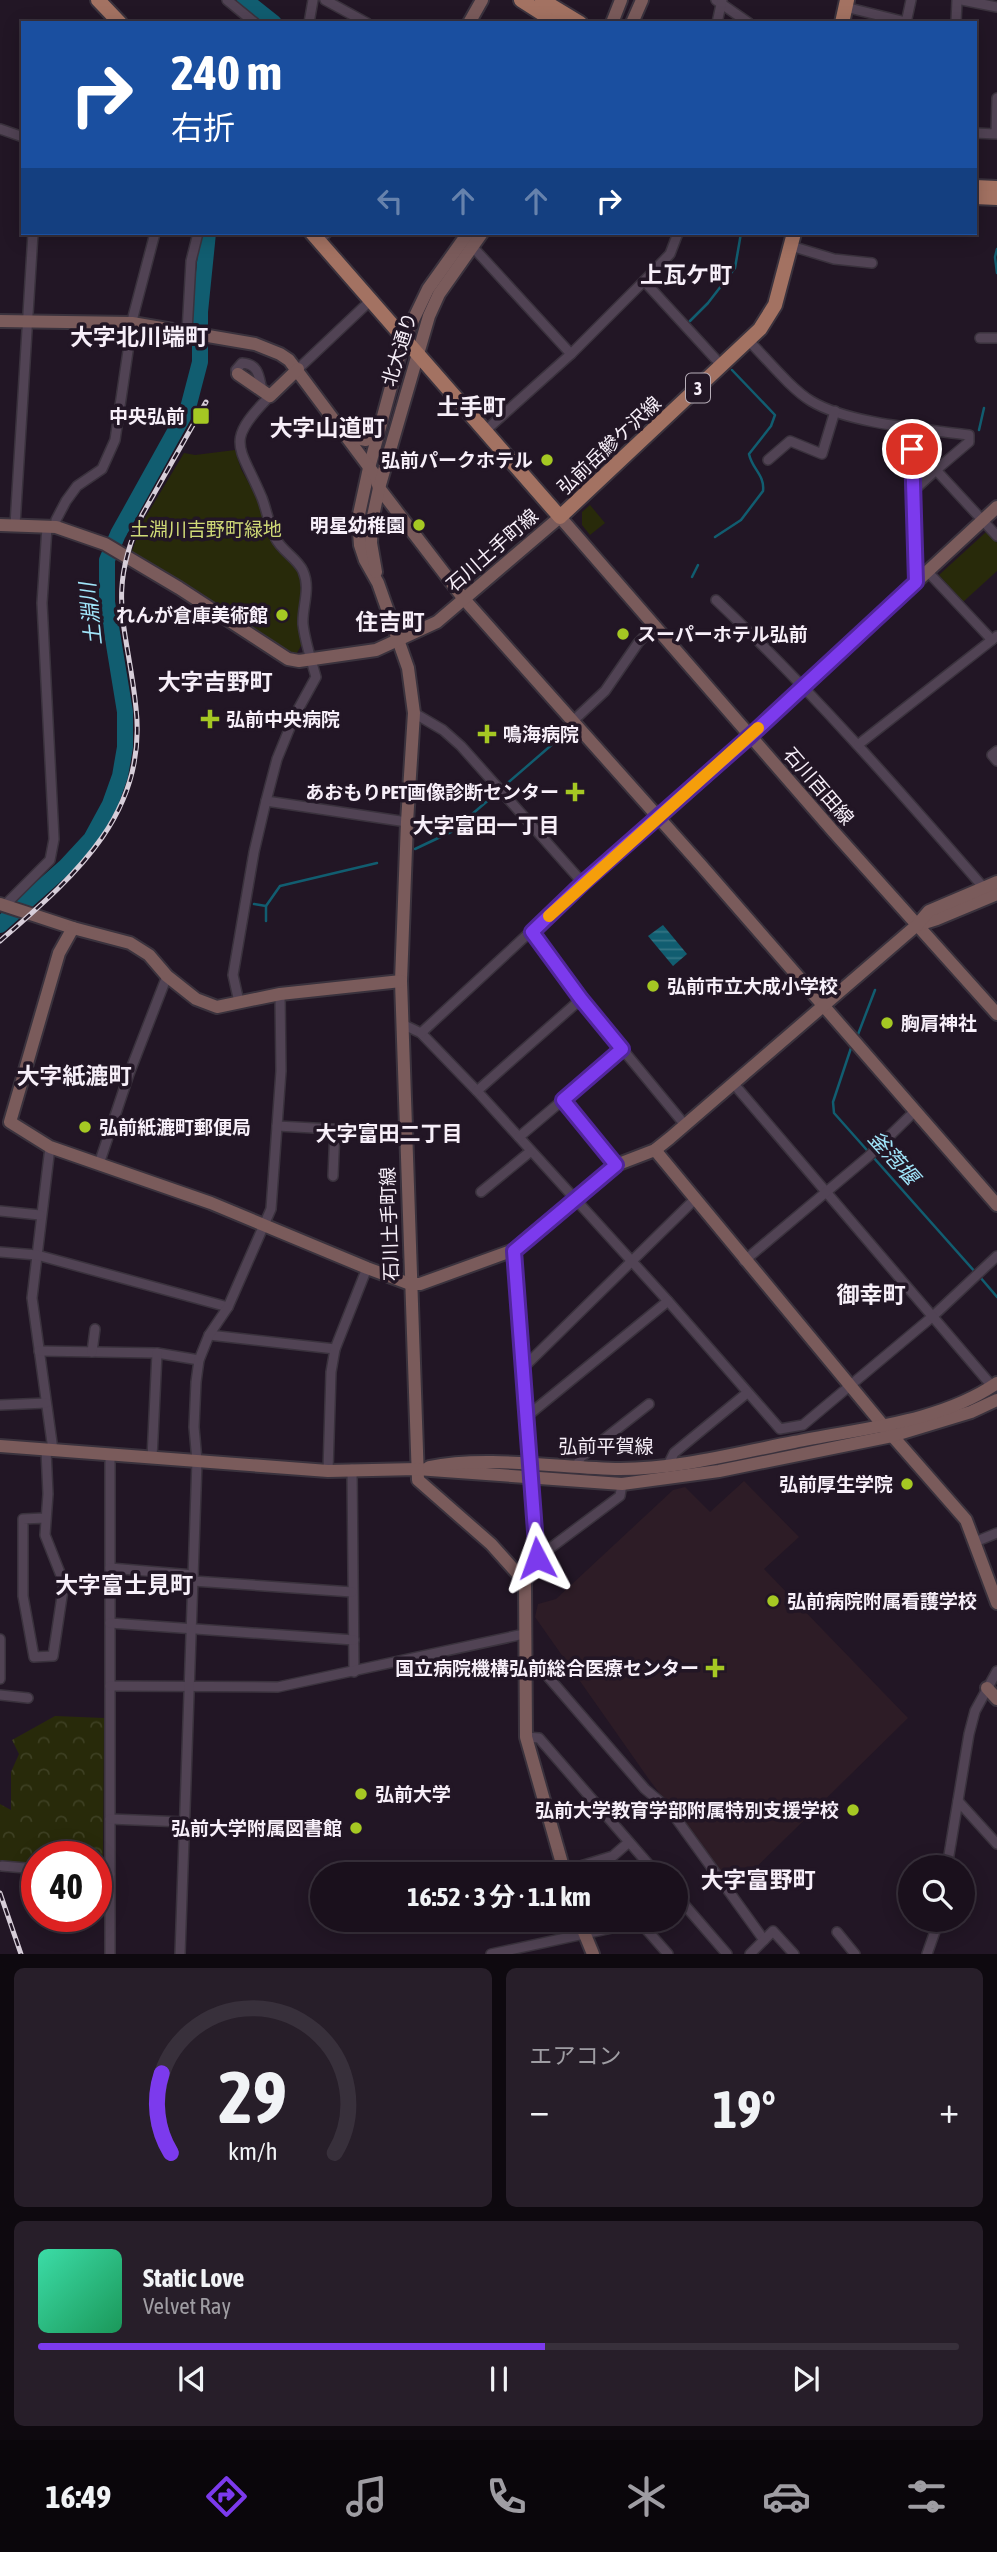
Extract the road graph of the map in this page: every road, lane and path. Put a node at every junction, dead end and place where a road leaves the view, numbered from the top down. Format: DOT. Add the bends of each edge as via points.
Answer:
graph roads {
  1 [pos="98,0"];
  2 [pos="227,0"];
  3 [pos="313,0"];
  4 [pos="325,0"];
  5 [pos="482,0"];
  6 [pos="521,0"];
  7 [pos="542,0"];
  8 [pos="621,0"];
  9 [pos="642,0"];
  10 [pos="911,0"];
  11 [pos="957,0"];
  12 [pos="962,0"];
  13 [pos="720,1"];
  14 [pos="846,4"];
  15 [pos="997,8"];
  16 [pos="118,21"];
  17 [pos="253,21"];
  18 [pos="309,21"];
  19 [pos="363,21"];
  20 [pos="470,21"];
  21 [pos="554,21"];
  22 [pos="577,21"];
  23 [pos="613,21"];
  24 [pos="633,21"];
  25 [pos="718,21"];
  26 [pos="746,21"];
  27 [pos="900,21"];
  28 [pos="906,21"];
  29 [pos="956,21"];
  30 [pos="997,98"];
  31 [pos="0,129"];
  32 [pos="977,133"];
  33 [pos="21,136"];
  34 [pos="977,187"];
  35 [pos="997,188"];
  36 [pos="977,197"];
  37 [pos="997,198"];
  38 [pos="33,235"];
  39 [pos="154,235"];
  40 [pos="198,235"];
  41 [pos="320,235"];
  42 [pos="677,235"];
  43 [pos="467,237"];
  44 [pos="792,239"];
  45 [pos="872,263"];
  46 [pos="644,281"];
  47 [pos="371,300"];
  48 [pos="0,321"];
  49 [pos="27,321"];
  50 [pos="132,323"];
  51 [pos="194,333"];
  52 [pos="980,338"];
  53 [pos="997,338"];
  54 [pos="404,339"];
  55 [pos="749,341"];
  56 [pos="417,353"];
  57 [pos="571,354"];
  58 [pos="722,366"];
  59 [pos="298,369"];
  60 [pos="238,374"];
  61 [pos="266,393"];
  62 [pos="835,411"];
  63 [pos="383,419"];
  64 [pos="911,427"];
  65 [pos="485,431"];
  66 [pos="346,436"];
  67 [pos="768,460"];
  68 [pos="369,468"];
  69 [pos="936,471"];
  70 [pos="379,488"];
  71 [pos="912,492"];
  72 [pos="997,507"];
  73 [pos="559,517"];
  74 [pos="982,520"];
  75 [pos="0,524"];
  76 [pos="15,525"];
  77 [pos="51,527"];
  78 [pos="997,536"];
  79 [pos="927,571"];
  80 [pos="916,582"];
  81 [pos="378,583"];
  82 [pos="464,599"];
  83 [pos="716,600"];
  84 [pos="654,626"];
  85 [pos="994,638"];
  86 [pos="401,641"];
  87 [pos="311,659"];
  88 [pos="803,687"];
  89 [pos="414,713"];
  90 [pos="573,721"];
  91 [pos="750,736"];
  92 [pos="859,744"];
  93 [pos="997,751"];
  94 [pos="997,761"];
  95 [pos="266,801"];
  96 [pos="659,818"];
  97 [pos="407,822"];
  98 [pos="997,882"];
  99 [pos="583,883"];
  100 [pos="992,895"];
  101 [pos="3,904"];
  102 [pos="917,925"];
  103 [pos="73,928"];
  104 [pos="532,932"];
  105 [pos="167,976"];
  106 [pos="401,981"];
  107 [pos="280,994"];
  108 [pos="581,999"];
  109 [pos="239,1002"];
  110 [pos="824,1006"];
  111 [pos="997,1014"];
  112 [pos="402,1024"];
  113 [pos="421,1033"];
  114 [pos="622,1049"];
  115 [pos="733,1083"];
  116 [pos="477,1091"];
  117 [pos="563,1100"];
  118 [pos="915,1111"];
  119 [pos="5,1120"];
  120 [pos="685,1125"];
  121 [pos="278,1126"];
  122 [pos="335,1129"];
  123 [pos="406,1133"];
  124 [pos="519,1137"];
  125 [pos="50,1147"];
  126 [pos="655,1150"];
  127 [pos="531,1151"];
  128 [pos="99,1164"];
  129 [pos="616,1165"];
  130 [pos="333,1176"];
  131 [pos="481,1192"];
  132 [pos="826,1193"];
  133 [pos="575,1198"];
  134 [pos="694,1200"];
  135 [pos="997,1205"];
  136 [pos="0,1210"];
  137 [pos="40,1215"];
  138 [pos="265,1225"];
  139 [pos="514,1251"];
  140 [pos="0,1252"];
  141 [pos="37,1255"];
  142 [pos="997,1256"];
  143 [pos="630,1261"];
  144 [pos="744,1261"];
  145 [pos="367,1268"];
  146 [pos="410,1284"];
  147 [pos="668,1301"];
  148 [pos="228,1307"];
  149 [pos="932,1317"];
  150 [pos="96,1329"];
  151 [pos="209,1335"];
  152 [pos="335,1349"];
  153 [pos="39,1351"];
  154 [pos="92,1352"];
  155 [pos="157,1353"];
  156 [pos="199,1360"];
  157 [pos="523,1367"];
  158 [pos="850,1384"];
  159 [pos="995,1385"];
  160 [pos="747,1393"];
  161 [pos="997,1401"];
  162 [pos="46,1403"];
  163 [pos="649,1404"];
  164 [pos="0,1405"];
  165 [pos="526,1417"];
  166 [pos="882,1424"];
  167 [pos="892,1436"];
  168 [pos="0,1446"];
  169 [pos="49,1450"];
  170 [pos="110,1455"];
  171 [pos="152,1458"];
  172 [pos="197,1461"];
  173 [pos="530,1465"];
  174 [pos="668,1465"];
  175 [pos="577,1467"];
  176 [pos="352,1469"];
  177 [pos="417,1469"];
  178 [pos="328,1471"];
  179 [pos="531,1479"];
  180 [pos="622,1484"];
  181 [pos="45,1518"];
  182 [pos="997,1533"];
  183 [pos="975,1542"];
  184 [pos="537,1558"];
  185 [pos="110,1568"];
  186 [pos="193,1578"];
  187 [pos="525,1582"];
  188 [pos="352,1592"];
  189 [pos="997,1603"];
  190 [pos="110,1623"];
  191 [pos="191,1630"];
  192 [pos="524,1634"];
  193 [pos="0,1639"];
  194 [pos="354,1640"];
  195 [pos="0,1659"];
  196 [pos="524,1665"];
  197 [pos="997,1671"];
  198 [pos="354,1672"];
  199 [pos="0,1679"];
  200 [pos="189,1685"];
  201 [pos="110,1686"];
  202 [pos="987,1688"];
  203 [pos="0,1695"];
  204 [pos="28,1698"];
  205 [pos="997,1699"];
  206 [pos="526,1737"];
  207 [pos="958,1801"];
  208 [pos="110,1819"];
  209 [pos="184,1822"];
  210 [pos="110,1841"];
  211 [pos="629,1842"];
  212 [pos="997,1844"];
  213 [pos="949,1855"];
  214 [pos="562,1862"];
  215 [pos="595,1862"];
  216 [pos="646,1862"];
  217 [pos="2,1866"];
  218 [pos="21,1868"];
  219 [pos="688,1909"];
  220 [pos="110,1932"];
  221 [pos="592,1932"];
  222 [pos="649,1932"];
  223 [pos="837,1932"];
  224 [pos="935,1932"];
  225 [pos="583,1934"];
  226 [pos="764,1940"];
  227 [pos="110,1954"];
  228 [pos="180,1954"];
  229 [pos="491,1954"];
  230 [pos="593,1954"];
  231 [pos="668,1954"];
  232 [pos="727,1954"];
  233 [pos="750,1954"];
  234 [pos="794,1954"];
  235 [pos="855,1954"];
  236 [pos="927,1954"];
  1 -- 16 [label="main road"];
  2 -- 17 [label="street"];
  3 -- 18 [label="street"];
  4 -- 19 [label="street"];
  5 -- 20 [label="street"];
  6 -- 21 [label="main road"];
  7 -- 22 [label="main road"];
  8 -- 23 [label="street"];
  9 -- 24 [label="street"];
  10 -- 28 [label="street"];
  11 -- 29 [label="street"];
  12 -- 15 [label="street"];
  13 -- 25 [label="street"];
  13 -- 26 [label="street"];
  14 -- 27 [label="street"];
  30 -- 32 [label="street" via="996,134"];
  31 -- 33 [label="street"];
  34 -- 35 [label="main road"];
  36 -- 37 [label="main road"];
  38 -- 49 [label="street"];
  39 -- 50 [label="street"];
  40 -- 51 [label="street" via="191,261"];
  41 -- 47 [label="main road, 弘前岳鰺ケ沢線"];
  42 -- 46 [label="street" via="670,254"];
  43 -- 54 [label="street, 北大通り" via="428,289"];
  43 -- 56 [label="street, 北大通り"];
  43 -- 57 [label="street"];
  44 -- 45 [label="street" via="834,259"];
  44 -- 55 [label="main road, 弘前岳鰺ケ沢線 / 3" via="775,305"];
  46 -- 57 [label="street"];
  46 -- 58 [label="street"];
  47 -- 54 [label="main road, 弘前岳鰺ケ沢線"];
  47 -- 59 [label="street"];
  48 -- 49 [label="street"];
  49 -- 50 [label="street"];
  49 -- 76 [label="street"];
  50 -- 51 [label="street"];
  50 -- 77 [label="street" via="115,440 102,469 77,486"];
  51 -- 59 [label="street" via="267,348"];
  52 -- 53 [label="street"];
  54 -- 56 [label="main road, 弘前岳鰺ケ沢線"];
  54 -- 63 [label="street, 北大通り"];
  55 -- 58 [label="main road, 弘前岳鰺ケ沢線 / 3"];
  55 -- 62 [label="street" via="810,400"];
  56 -- 65 [label="main road, 弘前岳鰺ケ沢線"];
  56 -- 70 [label="street, 北大通り"];
  57 -- 65 [label="street"];
  58 -- 73 [label="main road, 弘前岳鰺ケ沢線 / 3"];
  59 -- 61 [label="street"];
  59 -- 66 [label="street"];
  60 -- 61 [label="street"];
  61 -- 87 [label="street" via="246,421 238,443 276,539 303,570 307,589 303,622"];
  62 -- 64 [label="street"];
  62 -- 67 [label="street" via="822,454 790,441"];
  63 -- 66 [label="street" via="369,438"];
  63 -- 68 [label="street, 北大通り"];
  64 -- 69 [label="street" via="969,435 968,442"];
  64 -- 71 [label="street"];
  65 -- 73 [label="main road, 弘前岳鰺ケ沢線"];
  66 -- 68 [label="street"];
  68 -- 70 [label="street"];
  68 -- 81 [label="street, 北大通り" via="359,532 365,560"];
  69 -- 71 [label="street"];
  69 -- 74 [label="street"];
  70 -- 81 [label="street, 北大通り" via="371,531"];
  70 -- 82 [label="street"];
  71 -- 80 [label="street"];
  72 -- 74 [label="street"];
  73 -- 82 [label="street, 石川土手町線"];
  73 -- 84 [label="street, 石川百田線"];
  74 -- 78 [label="street"];
  74 -- 79 [label="street"];
  75 -- 76 [label="street"];
  76 -- 77 [label="street"];
  77 -- 87 [label="street" via="108,546 288,659"];
  77 -- 101 [label="street" via="42,603 54,839 50,860"];
  79 -- 80 [label="street"];
  79 -- 85 [label="street"];
  80 -- 88 [label="street"];
  81 -- 86 [label="street"];
  82 -- 86 [label="street, 石川土手町線" via="437,622"];
  82 -- 90 [label="street"];
  83 -- 88 [label="street"];
  84 -- 90 [label="street" via="605,691"];
  84 -- 91 [label="street, 石川百田線"];
  85 -- 92 [label="street"];
  86 -- 87 [label="street" via="376,650"];
  86 -- 89 [label="street, 石川土手町線"];
  87 -- 95 [label="street" via="316,677 277,759"];
  88 -- 91 [label="street"];
  88 -- 92 [label="street"];
  89 -- 97 [label="street, 石川土手町線"];
  89 -- 99 [label="street" via="443,730"];
  90 -- 96 [label="street"];
  91 -- 96 [label="street"];
  91 -- 102 [label="street, 石川百田線"];
  92 -- 100 [label="street"];
  93 -- 94 [label="street" via="992,755"];
  95 -- 97 [label="street"];
  95 -- 109 [label="street" via="233,975"];
  96 -- 99 [label="street"];
  96 -- 110 [label="street"];
  97 -- 106 [label="street, 石川土手町線"];
  98 -- 100 [label="street"];
  99 -- 104 [label="street"];
  100 -- 102 [label="street" via="929,911"];
  101 -- 103 [label="street"];
  102 -- 110 [label="street"];
  102 -- 111 [label="street, 石川百田線"];
  103 -- 105 [label="street" via="130,943 149,955"];
  103 -- 119 [label="street" via="59,953"];
  104 -- 108 [label="street"];
  104 -- 113 [label="street"];
  105 -- 109 [label="street" via="196,999 217,1007"];
  105 -- 128 [label="street"];
  106 -- 107 [label="street"];
  106 -- 112 [label="street, 石川土手町線"];
  107 -- 109 [label="street"];
  107 -- 121 [label="street"];
  108 -- 114 [label="street"];
  108 -- 116 [label="street"];
  110 -- 115 [label="street"];
  110 -- 118 [label="street"];
  112 -- 113 [label="street"];
  112 -- 123 [label="street, 石川土手町線"];
  113 -- 116 [label="street"];
  114 -- 117 [label="street"];
  114 -- 120 [label="street"];
  115 -- 120 [label="street"];
  115 -- 132 [label="street"];
  116 -- 124 [label="street"];
  117 -- 124 [label="street"];
  117 -- 129 [label="street"];
  118 -- 132 [label="street"];
  118 -- 135 [label="street"];
  119 -- 125 [label="street"];
  120 -- 126 [label="street"];
  121 -- 122 [label="street"];
  121 -- 138 [label="street" via="271,1209"];
  122 -- 123 [label="street"];
  122 -- 130 [label="street"];
  123 -- 146 [label="street, 石川土手町線"];
  124 -- 127 [label="street"];
  125 -- 128 [label="street"];
  125 -- 137 [label="street"];
  126 -- 129 [label="street"];
  126 -- 134 [label="street"];
  127 -- 131 [label="street"];
  127 -- 133 [label="street"];
  128 -- 138 [label="street"];
  129 -- 133 [label="street"];
  132 -- 144 [label="street"];
  132 -- 149 [label="street"];
  133 -- 139 [label="street"];
  133 -- 143 [label="street"];
  134 -- 143 [label="street"];
  134 -- 144 [label="street"];
  136 -- 137 [label="street"];
  137 -- 141 [label="street"];
  138 -- 145 [label="street"];
  138 -- 148 [label="street"];
  139 -- 146 [label="street"];
  139 -- 157 [label="street"];
  140 -- 141 [label="street"];
  141 -- 148 [label="street"];
  141 -- 153 [label="street" via="32,1297"];
  142 -- 149 [label="street"];
  143 -- 147 [label="street"];
  143 -- 157 [label="street"];
  144 -- 158 [label="street"];
  145 -- 146 [label="street"];
  145 -- 152 [label="street"];
  146 -- 177 [label="street, 石川土手町線"];
  147 -- 160 [label="street"];
  147 -- 165 [label="street"];
  148 -- 151 [label="street"];
  149 -- 158 [label="street"];
  149 -- 159 [label="street"];
  150 -- 154 [label="street"];
  151 -- 152 [label="street"];
  151 -- 156 [label="street"];
  152 -- 178 [label="street"];
  153 -- 154 [label="street"];
  153 -- 162 [label="street"];
  154 -- 155 [label="street"];
  155 -- 156 [label="street"];
  155 -- 171 [label="street"];
  156 -- 172 [label="street" via="194,1427"];
  157 -- 165 [label="street"];
  158 -- 160 [label="street" via="803,1425 780,1429"];
  158 -- 166 [label="street"];
  159 -- 166 [label="street, 弘前平賀線" via="928,1414"];
  160 -- 174 [label="street" via="674,1453"];
  161 -- 167 [label="street, 弘前平賀線"];
  162 -- 164 [label="street"];
  162 -- 169 [label="street"];
  163 -- 175 [label="street" via="580,1458"];
  165 -- 173 [label="street"];
  166 -- 167 [label="street"];
  166 -- 174 [label="street, 弘前平賀線"];
  167 -- 180 [label="street, 弘前平賀線" via="719,1471"];
  167 -- 183 [label="street" via="966,1520"];
  168 -- 169 [label="street"];
  169 -- 170 [label="street"];
  169 -- 181 [label="street"];
  170 -- 171 [label="street"];
  170 -- 185 [label="street"];
  171 -- 172 [label="street"];
  172 -- 178 [label="street"];
  172 -- 186 [label="street"];
  173 -- 175 [label="street, 弘前平賀線"];
  173 -- 177 [label="street, 弘前平賀線" via="444,1464"];
  173 -- 179 [label="street"];
  174 -- 175 [label="street, 弘前平賀線"];
  176 -- 177 [label="street"];
  176 -- 178 [label="street"];
  176 -- 188 [label="street"];
  177 -- 179 [label="street, 弘前平賀線"];
  177 -- 187 [label="street" via="418,1480 491,1544"];
  179 -- 180 [label="street, 弘前平賀線"];
  179 -- 184 [label="street"];
  180 -- 184 [label="street" via="620,1496"];
  181 -- 181 [label="street" via="23,1519 23,1596 34,1657 53,1656 64,1583 45,1535"];
  182 -- 183 [label="street"];
  183 -- 189 [label="street"];
  184 -- 187 [label="street"];
  185 -- 186 [label="street"];
  185 -- 190 [label="street"];
  186 -- 188 [label="street"];
  186 -- 191 [label="street"];
  187 -- 192 [label="street"];
  188 -- 194 [label="street"];
  190 -- 191 [label="street"];
  190 -- 201 [label="street"];
  191 -- 194 [label="street"];
  191 -- 200 [label="street"];
  192 -- 196 [label="street"];
  192 -- 198 [label="street"];
  193 -- 195 [label="street"];
  194 -- 198 [label="street"];
  195 -- 199 [label="street"];
  196 -- 206 [label="street"];
  196 -- 226 [label="street" via="537,1664 645,1789 670,1810"];
  197 -- 202 [label="street"];
  198 -- 200 [label="street" via="278,1687"];
  200 -- 201 [label="street"];
  200 -- 209 [label="street"];
  201 -- 208 [label="street"];
  202 -- 205 [label="street"];
  202 -- 207 [label="street" via="969,1734"];
  203 -- 204 [label="street"];
  206 -- 211 [label="street" via="539,1738"];
  206 -- 214 [label="street"];
  207 -- 212 [label="street"];
  207 -- 213 [label="street"];
  208 -- 209 [label="street"];
  208 -- 210 [label="street"];
  209 -- 228 [label="street"];
  211 -- 215 [label="street" via="613,1856"];
  211 -- 216 [label="street"];
  217 -- 218 [label="street"];
  219 -- 232 [label="street"];
  220 -- 227 [label="street"];
  221 -- 225 [label="street"];
  222 -- 231 [label="street"];
  223 -- 235 [label="street"];
  224 -- 236 [label="street"];
  225 -- 229 [label="street"];
  225 -- 230 [label="street"];
  226 -- 233 [label="street"];
  226 -- 234 [label="street" via="773,1931"];
}
